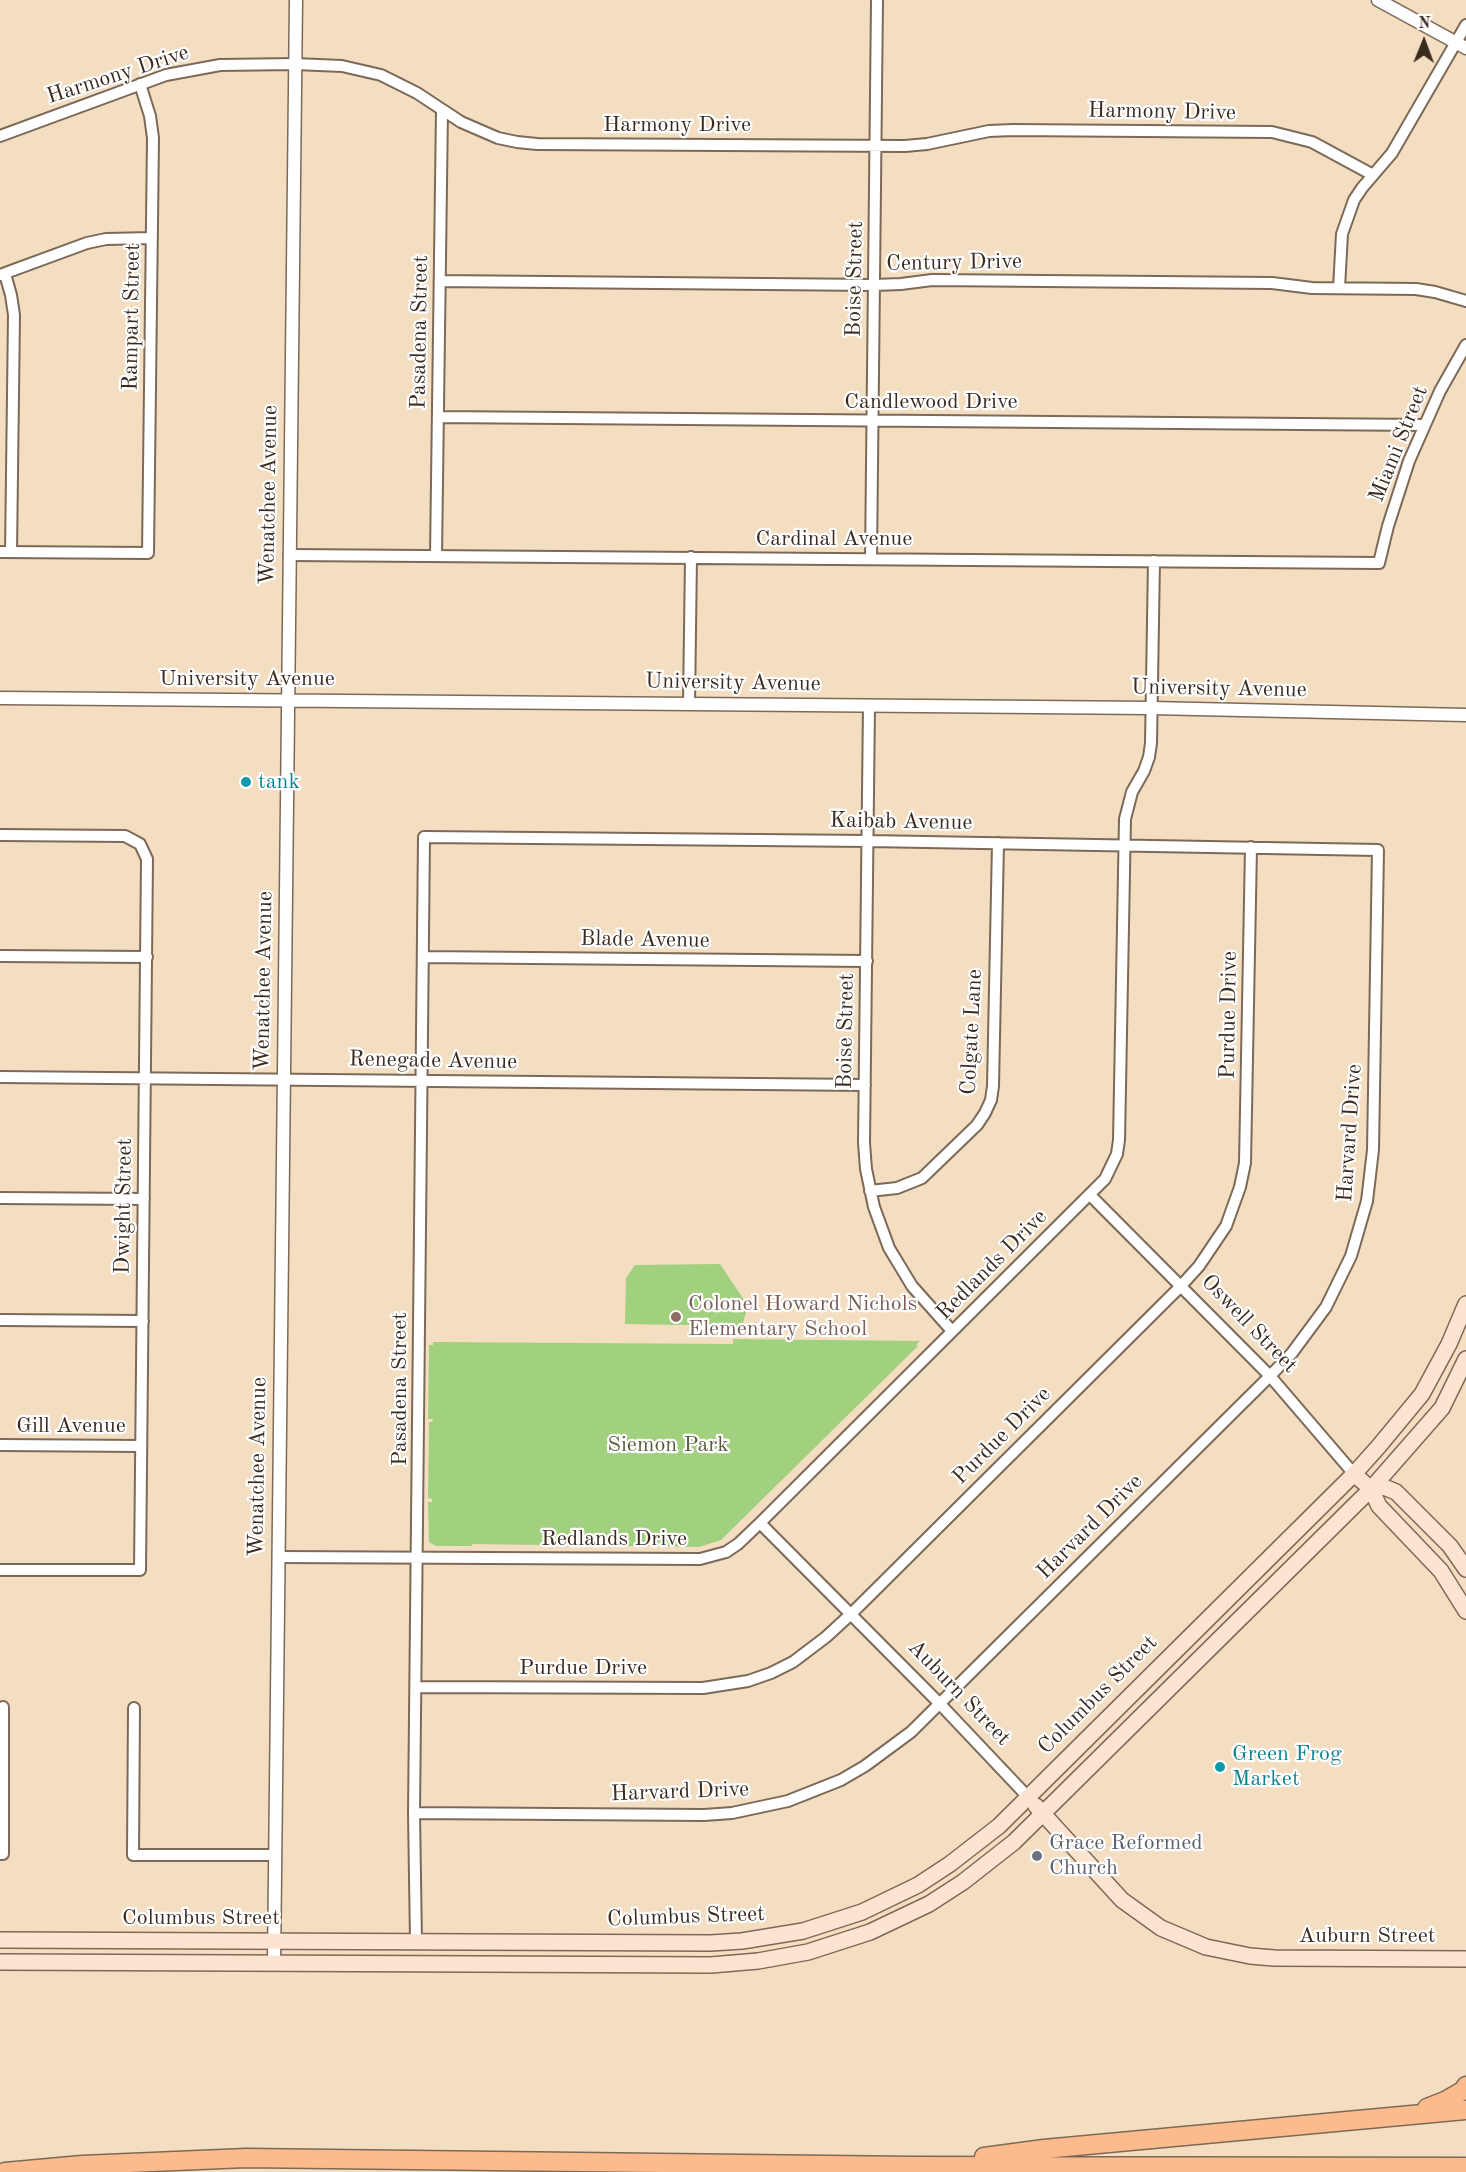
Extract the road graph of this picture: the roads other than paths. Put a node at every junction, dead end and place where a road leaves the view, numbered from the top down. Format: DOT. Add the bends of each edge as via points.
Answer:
graph roads {
  1 [pos="296,0"];
  2 [pos="877,0"];
  3 [pos="1378,0"];
  4 [pos="1466,25"];
  5 [pos="1461,46"];
  6 [pos="295,64"];
  7 [pos="140,84"];
  8 [pos="442,110"];
  9 [pos="0,136"];
  10 [pos="875,146"];
  11 [pos="1373,175"];
  12 [pos="152,238"];
  13 [pos="2,274"];
  14 [pos="440,281"];
  15 [pos="874,285"];
  16 [pos="1339,288"];
  17 [pos="1466,302"];
  18 [pos="1466,345"];
  19 [pos="438,417"];
  20 [pos="873,421"];
  21 [pos="1424,425"];
  22 [pos="5,552"];
  23 [pos="290,555"];
  24 [pos="436,556"];
  25 [pos="691,557"];
  26 [pos="871,559"];
  27 [pos="1154,561"];
  28 [pos="1378,563"];
  29 [pos="0,698"];
  30 [pos="288,700"];
  31 [pos="689,704"];
  32 [pos="869,705"];
  33 [pos="1151,708"];
  34 [pos="1466,715"];
  35 [pos="0,835"];
  36 [pos="424,837"];
  37 [pos="869,841"];
  38 [pos="998,843"];
  39 [pos="1124,845"];
  40 [pos="1251,847"];
  41 [pos="1378,850"];
  42 [pos="0,956"];
  43 [pos="147,957"];
  44 [pos="423,957"];
  45 [pos="867,961"];
  46 [pos="0,1077"];
  47 [pos="145,1078"];
  48 [pos="284,1079"];
  49 [pos="422,1081"];
  50 [pos="865,1084"];
  51 [pos="870,1191"];
  52 [pos="1090,1195"];
  53 [pos="0,1198"];
  54 [pos="144,1199"];
  55 [pos="1180,1287"];
  56 [pos="1466,1304"];
  57 [pos="0,1320"];
  58 [pos="143,1321"];
  59 [pos="952,1331"];
  60 [pos="1466,1359"];
  61 [pos="1270,1376"];
  62 [pos="0,1445"];
  63 [pos="141,1446"];
  64 [pos="1354,1474"];
  65 [pos="1371,1489"];
  66 [pos="760,1522"];
  67 [pos="278,1557"];
  68 [pos="418,1558"];
  69 [pos="1466,1569"];
  70 [pos="0,1570"];
  71 [pos="1466,1611"];
  72 [pos="851,1614"];
  73 [pos="416,1687"];
  74 [pos="940,1704"];
  75 [pos="3,1707"];
  76 [pos="134,1708"];
  77 [pos="1028,1797"];
  78 [pos="414,1814"];
  79 [pos="1043,1814"];
  80 [pos="0,1854"];
  81 [pos="275,1855"];
  82 [pos="0,1940"];
  83 [pos="274,1941"];
  84 [pos="416,1942"];
  85 [pos="1466,1959"];
  86 [pos="0,1962"];
  87 [pos="274,1963"];
  88 [pos="1466,2086"];
  89 [pos="1466,2110"];
  90 [pos="1407,2116"];
  91 [pos="910,2166"];
  92 [pos="1466,2167"];
  93 [pos="5,2172"];
  1 -- 6 [label="street, Wenatchee Avenue"];
  2 -- 10 [label="street, Boise Street"];
  3 -- 5 [label="street"];
  4 -- 5 [label="street"];
  5 -- 11 [label="street" via="1392,153"];
  6 -- 7 [label="street, Harmony Drive" via="220,65"];
  6 -- 8 [label="street, Harmony Drive" via="342,66 381,75"];
  6 -- 23 [label="street, Wenatchee Avenue"];
  7 -- 9 [label="street, Harmony Drive"];
  7 -- 12 [label="street, Rampart Street" via="153,138"];
  8 -- 10 [label="street, Harmony Drive" via="479,131 537,144"];
  8 -- 14 [label="street, Pasadena Street"];
  10 -- 11 [label="street, Harmony Drive" via="927,144 1013,130 1272,132 1312,142"];
  10 -- 15 [label="street, Boise Street"];
  11 -- 16 [label="street" via="1347,216"];
  12 -- 13 [label="street" via="87,243"];
  12 -- 22 [label="street, Rampart Street" via="148,553"];
  13 -- 22 [label="street" via="14,315"];
  14 -- 15 [label="street, Century Drive"];
  14 -- 19 [label="street, Pasadena Street"];
  15 -- 16 [label="street, Century Drive" via="956,280 1272,283"];
  15 -- 20 [label="street, Boise Street"];
  16 -- 17 [label="street, Century Drive" via="1416,289"];
  18 -- 21 [label="street, Miami Street"];
  19 -- 20 [label="street, Candlewood Drive"];
  19 -- 24 [label="street, Pasadena Street"];
  20 -- 21 [label="street, Candlewood Drive"];
  20 -- 26 [label="street, Boise Street"];
  21 -- 28 [label="street, Miami Street" via="1398,491"];
  23 -- 24 [label="street, Cardinal Avenue"];
  23 -- 30 [label="street, Wenatchee Avenue"];
  24 -- 25 [label="street, Cardinal Avenue"];
  25 -- 26 [label="street, Cardinal Avenue"];
  25 -- 31 [label="street"];
  26 -- 27 [label="street, Cardinal Avenue"];
  27 -- 28 [label="street, Cardinal Avenue"];
  27 -- 33 [label="street, Redlands Drive"];
  29 -- 30 [label="street, University Avenue"];
  30 -- 31 [label="street, University Avenue"];
  30 -- 48 [label="street, Wenatchee Avenue"];
  31 -- 32 [label="street, University Avenue"];
  32 -- 33 [label="street, University Avenue"];
  32 -- 37 [label="street, Boise Street"];
  33 -- 34 [label="street, University Avenue"];
  33 -- 39 [label="street, Redlands Drive" via="1149,757 1127,806"];
  35 -- 43 [label="street, Dwight Street" via="125,836 140,844 147,859"];
  36 -- 37 [label="street, Kaibab Avenue"];
  36 -- 44 [label="street, Pasadena Street"];
  37 -- 38 [label="street, Kaibab Avenue"];
  37 -- 45 [label="street, Boise Street"];
  38 -- 39 [label="street, Kaibab Avenue"];
  38 -- 51 [label="street, Colgate Lane" via="991,1100 977,1125 922,1178 897,1188"];
  39 -- 40 [label="street, Kaibab Avenue"];
  39 -- 52 [label="street, Redlands Drive" via="1119,1140 1112,1168"];
  40 -- 41 [label="street, Kaibab Avenue"];
  40 -- 55 [label="street, Purdue Drive" via="1245,1163 1226,1226 1214,1247"];
  41 -- 61 [label="street, Harvard Drive" via="1373,1150 1367,1201 1351,1256 1326,1307"];
  42 -- 43 [label="street"];
  43 -- 47 [label="street, Dwight Street"];
  44 -- 45 [label="street, Blade Avenue"];
  44 -- 49 [label="street, Pasadena Street"];
  45 -- 50 [label="street, Boise Street"];
  46 -- 47 [label="street, Renegade Avenue"];
  47 -- 48 [label="street, Renegade Avenue"];
  47 -- 54 [label="street, Dwight Street"];
  48 -- 49 [label="street, Renegade Avenue"];
  48 -- 67 [label="street, Wenatchee Avenue"];
  49 -- 50 [label="street, Renegade Avenue"];
  49 -- 68 [label="street, Pasadena Street"];
  50 -- 51 [label="street, Boise Street" via="864,1143"];
  51 -- 59 [label="street, Boise Street" via="880,1228 900,1268 928,1307"];
  52 -- 55 [label="street, Oswell Street"];
  52 -- 59 [label="street, Redlands Drive"];
  53 -- 54 [label="street"];
  54 -- 58 [label="street, Dwight Street"];
  55 -- 61 [label="street, Oswell Street"];
  55 -- 72 [label="street, Purdue Drive"];
  56 -- 64 [label="main road, Columbus Street" via="1422,1394"];
  57 -- 58 [label="street"];
  58 -- 63 [label="street, Dwight Street"];
  59 -- 66 [label="street, Redlands Drive"];
  60 -- 65 [label="main road, Columbus Street" via="1442,1408"];
  61 -- 64 [label="street, Oswell Street"];
  61 -- 74 [label="street, Harvard Drive"];
  62 -- 63 [label="street, Gill Avenue"];
  63 -- 70 [label="street, Dwight Street" via="140,1570"];
  64 -- 65 [label="main road, Oswell Street"];
  64 -- 77 [label="main road, Columbus Street"];
  65 -- 69 [label="main road, Oswell Street" via="1384,1487 1396,1492 1450,1546"];
  65 -- 71 [label="main road, Oswell Street" via="1379,1506 1441,1571"];
  65 -- 79 [label="main road, Columbus Street"];
  66 -- 68 [label="street, Redlands Drive" via="726,1552 700,1559"];
  66 -- 72 [label="street, Auburn Street"];
  67 -- 68 [label="street, Redlands Drive"];
  67 -- 81 [label="street, Wenatchee Avenue"];
  68 -- 73 [label="street, Pasadena Street"];
  72 -- 73 [label="street, Purdue Drive" via="793,1662 771,1673 724,1686"];
  72 -- 74 [label="street, Auburn Street"];
  73 -- 78 [label="street, Pasadena Street"];
  74 -- 77 [label="street, Auburn Street"];
  74 -- 78 [label="street, Harvard Drive" via="911,1732 865,1766 815,1792 760,1808 704,1815"];
  75 -- 80 [label="street"];
  76 -- 81 [label="street" via="133,1855"];
  77 -- 79 [label="main road, Auburn Street"];
  77 -- 84 [label="main road, Columbus Street" via="975,1846 918,1885 862,1912 803,1931 711,1943"];
  78 -- 84 [label="street, Pasadena Street"];
  79 -- 85 [label="main road, Auburn Street" via="1122,1900 1161,1928 1206,1947 1274,1958"];
  79 -- 87 [label="main road, Columbus Street" via="989,1863 928,1904 850,1940 776,1959 711,1965"];
  81 -- 83 [label="street, Wenatchee Avenue"];
  82 -- 83 [label="main road, Columbus Street"];
  83 -- 84 [label="main road, Columbus Street"];
  83 -- 87 [label="street, Wenatchee Avenue"];
  86 -- 87 [label="main road, Columbus Street"];
  88 -- 90 [label="highway" via="1445,2101"];
  89 -- 90 [label="highway"];
  90 -- 91 [label="highway" via="1055,2148"];
  91 -- 92 [label="highway"];
  91 -- 93 [label="highway" via="246,2158"];
}
